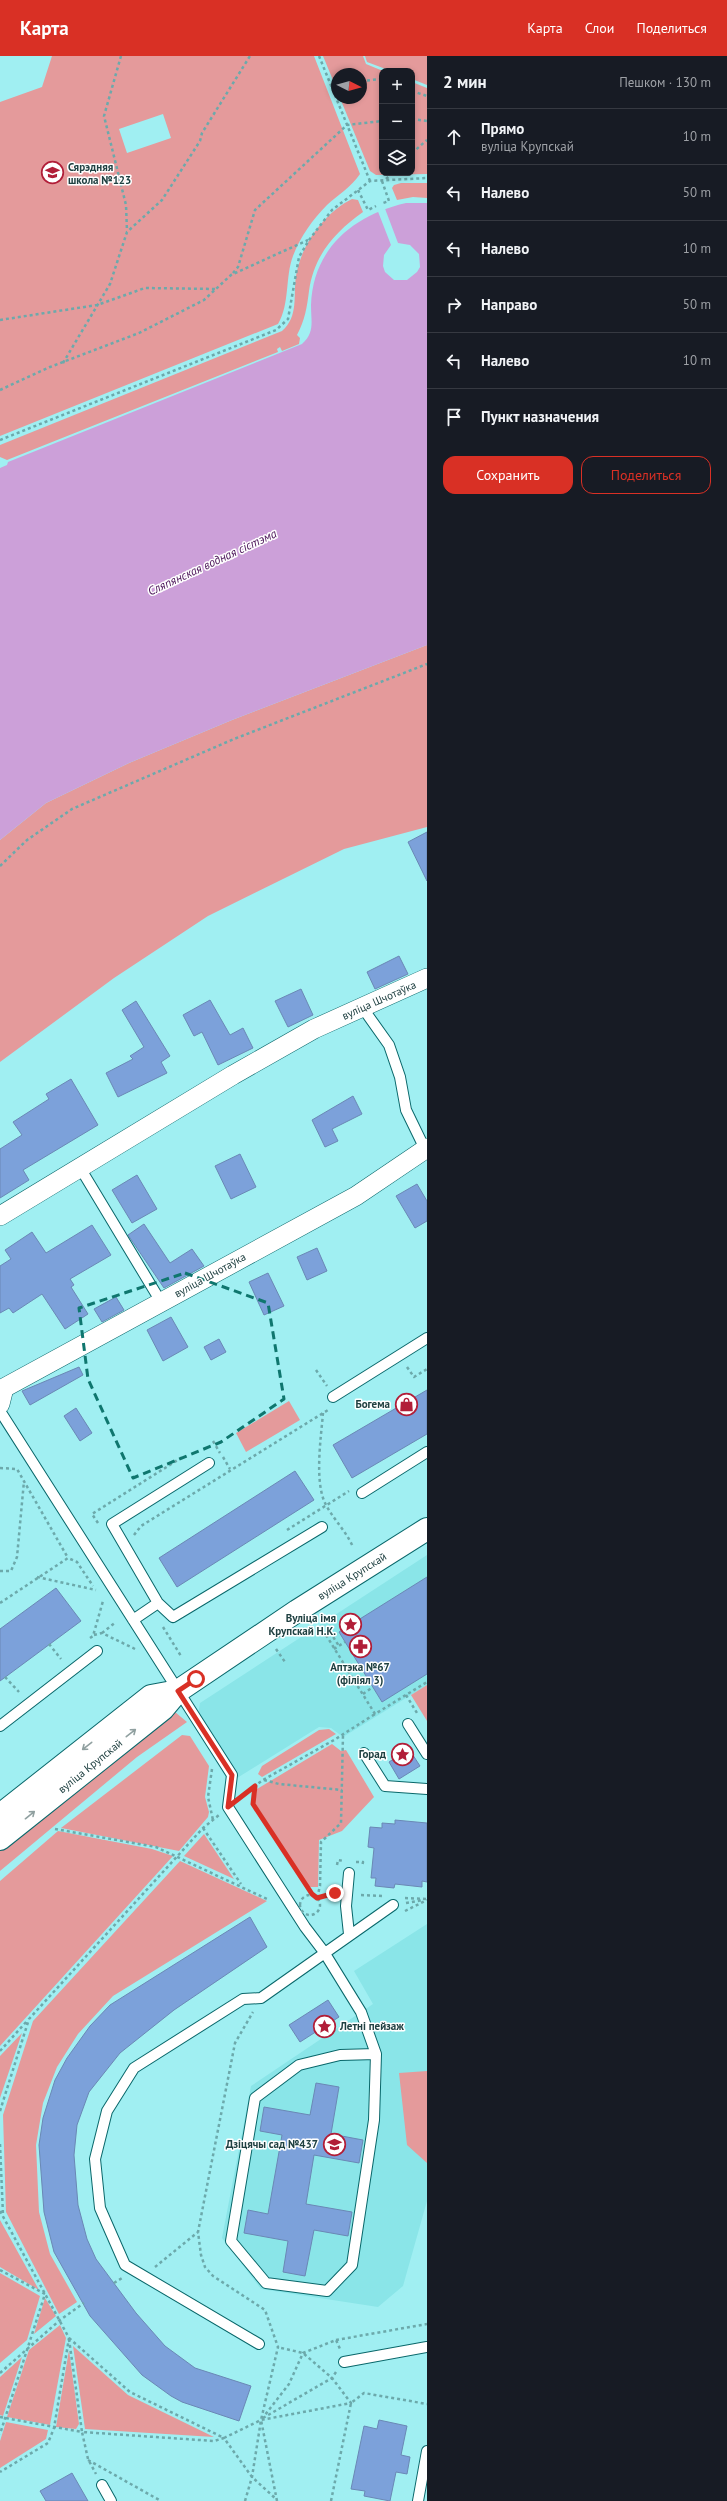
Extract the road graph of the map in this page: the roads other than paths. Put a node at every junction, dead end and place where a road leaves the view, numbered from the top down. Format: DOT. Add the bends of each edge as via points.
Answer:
graph roads {
  1 [pos="427,978"];
  2 [pos="362,1008"];
  3 [pos="426,1148"];
  4 [pos="79,1166"];
  5 [pos="0,1216"];
  6 [pos="161,1302"];
  7 [pos="427,1338"];
  8 [pos="333,1397"];
  9 [pos="0,1404"];
  10 [pos="0,1411"];
  11 [pos="427,1452"];
  12 [pos="209,1463"];
  13 [pos="362,1492"];
  14 [pos="322,1527"];
  15 [pos="427,1529"];
  16 [pos="158,1603"];
  17 [pos="133,1620"];
  18 [pos="97,1650"];
  19 [pos="178,1691"];
  20 [pos="408,1724"];
  21 [pos="0,1726"];
  22 [pos="364,1753"];
  23 [pos="427,1754"];
  24 [pos="427,1789"];
  25 [pos="0,1815"];
  26 [pos="0,1839"];
  27 [pos="349,1872"];
  28 [pos="396,1901"];
  29 [pos="349,1934"];
  30 [pos="324,1952"];
  31 [pos="376,2054"];
  32 [pos="259,2344"];
  33 [pos="427,2347"];
  34 [pos="344,2362"];
  35 [pos="427,2451"];
  36 [pos="102,2485"];
  37 [pos="111,2501"];
  38 [pos="418,2501"];
  1 -- 2 [label="street, вуліца Шчотаўка"];
  2 -- 3 [label="lane" via="389,1045 400,1078 406,1110"];
  2 -- 4 [label="street, вуліца Шчотаўка" via="314,1029 233,1074"];
  3 -- 6 [label="street, вуліца Шчотаўка" via="356,1196"];
  4 -- 5 [label="street, вуліца Шчотаўка"];
  4 -- 6 [label="lane"];
  6 -- 9 [label="street, вуліца Шчотаўка" via="4,1388"];
  7 -- 8 [label="lane"];
  10 -- 17 [label="lane"];
  11 -- 13 [label="lane"];
  12 -- 16 [label="lane" via="112,1524"];
  14 -- 16 [label="lane" via="174,1617"];
  15 -- 19 [label="street, вуліца Крупскай" via="291,1615"];
  16 -- 17 [label="lane"];
  17 -- 19 [label="lane"];
  18 -- 21 [label="lane"];
  19 -- 25 [label="street, вуліца Крупскай, one-way" via="151,1696"];
  26 -- 19 [label="street, вуліца Крупскай, one-way" via="163,1709"];
  19 -- 30 [label="lane" via="232,1775 228,1807 305,1927"];
  20 -- 23 [label="lane"];
  22 -- 24 [label="lane" via="385,1786"];
  27 -- 29 [label="lane" via="346,1906"];
  28 -- 29 [label="lane"];
  29 -- 30 [label="lane"];
  30 -- 31 [label="lane" via="361,2012"];
  30 -- 32 [label="lane" via="261,1998 243,1999 134,2068 107,2111 94,2159 100,2208 125,2265"];
  31 -- 31 [label="lane" via="340,2054 299,2065 255,2098 231,2241 266,2283 327,2290 352,2264 374,2120"];
  33 -- 34 [label="lane"];
  35 -- 38 [label="lane"];
  36 -- 37 [label="lane"];
}
